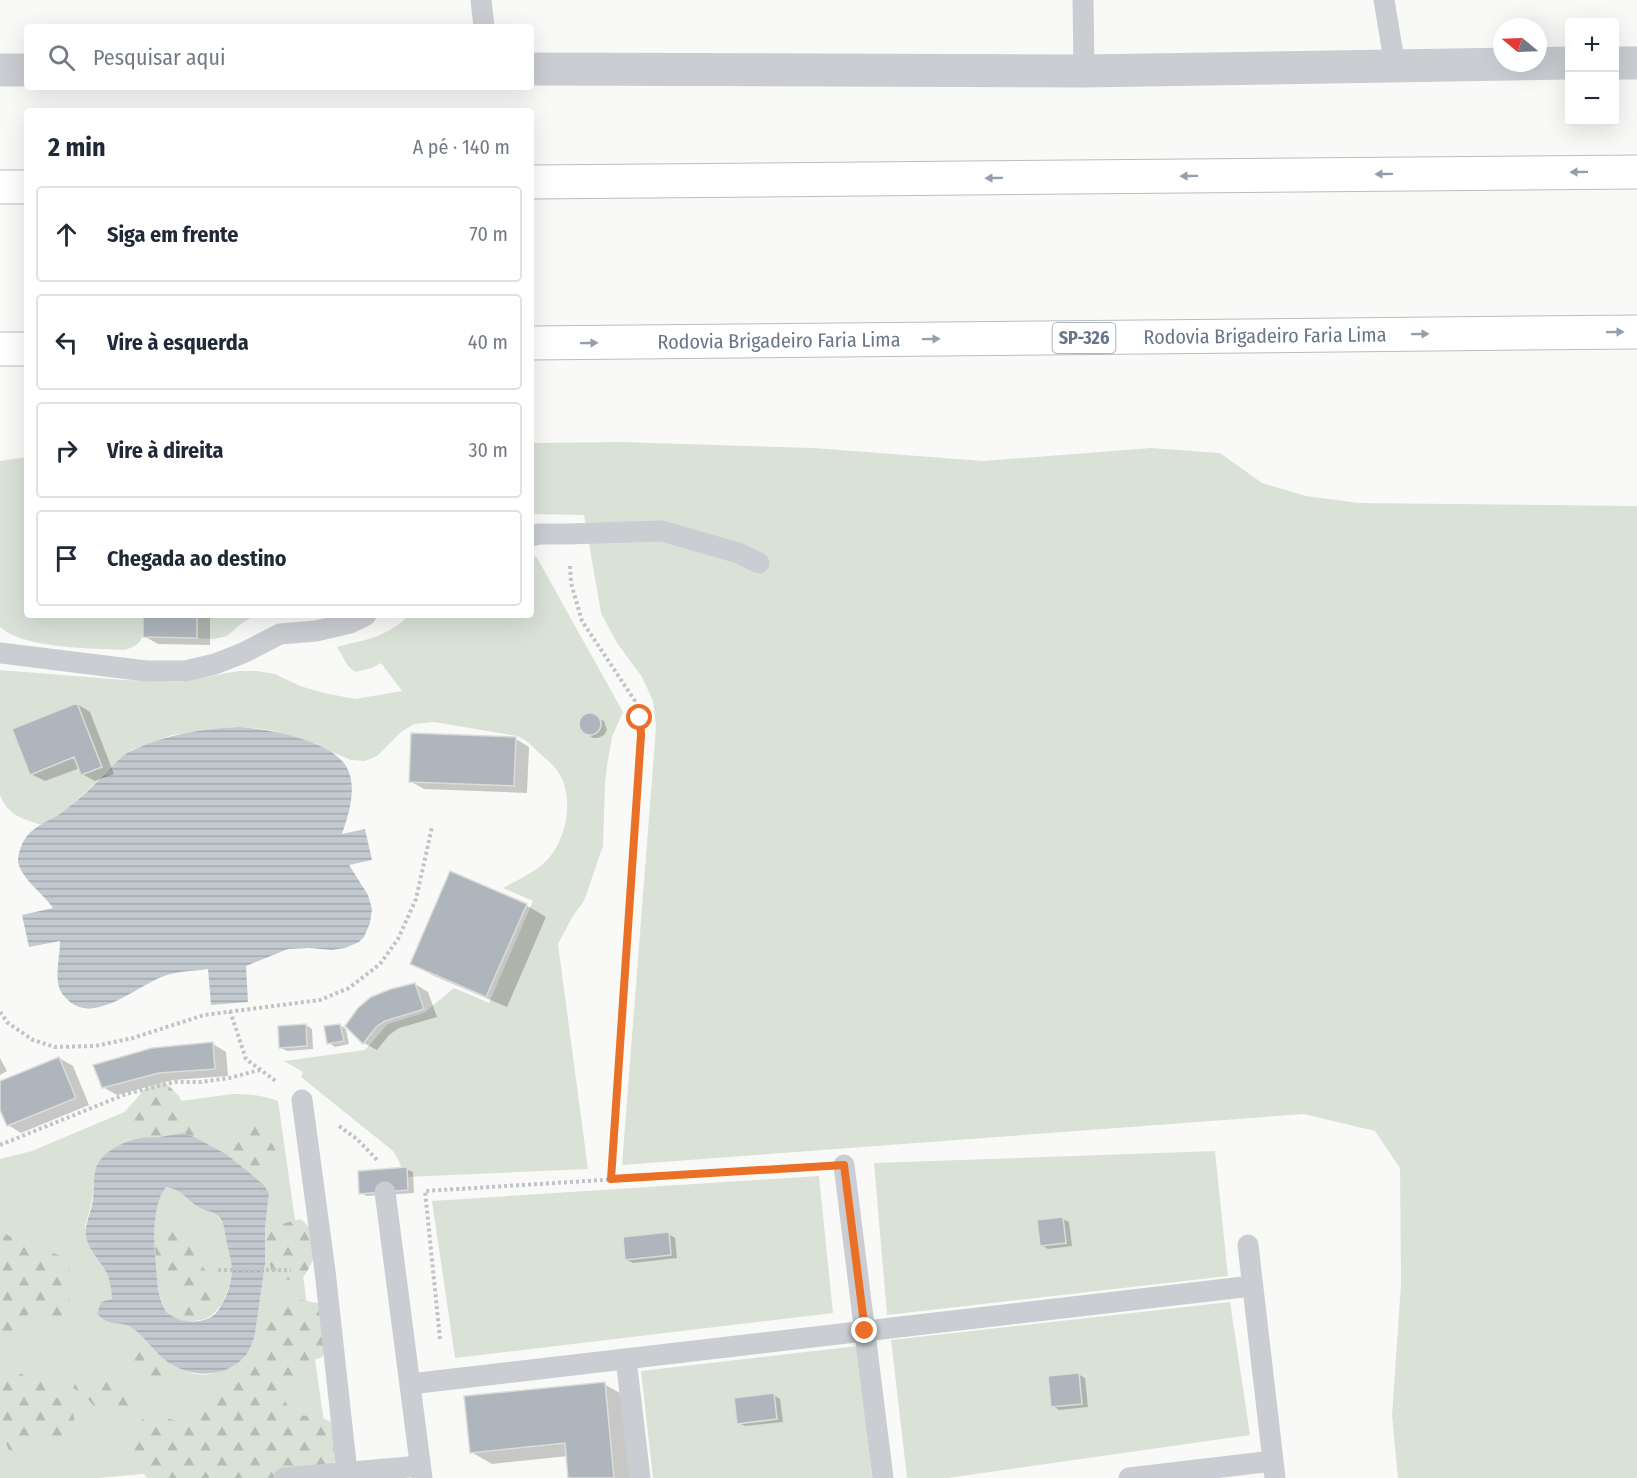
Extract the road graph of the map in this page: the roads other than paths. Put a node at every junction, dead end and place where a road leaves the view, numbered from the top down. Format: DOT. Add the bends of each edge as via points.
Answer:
graph roads {
  1 [pos="481,0"];
  2 [pos="1083,0"];
  3 [pos="1384,0"];
  4 [pos="484,24"];
  5 [pos="1565,63"];
  6 [pos="1619,63"];
  7 [pos="1637,63"];
  8 [pos="1395,66"];
  9 [pos="534,69"];
  10 [pos="0,70"];
  11 [pos="24,70"];
  12 [pos="1084,71"];
  13 [pos="1637,172"];
  14 [pos="534,182"];
  15 [pos="0,187"];
  16 [pos="24,187"];
  17 [pos="1637,332"];
  18 [pos="534,343"];
  19 [pos="24,348"];
  20 [pos="0,349"];
  21 [pos="534,535"];
  22 [pos="759,563"];
  23 [pos="360,618"];
  24 [pos="0,653"];
  25 [pos="302,1100"];
  26 [pos="844,1165"];
  27 [pos="385,1192"];
  28 [pos="1248,1245"];
  29 [pos="1252,1286"];
  30 [pos="865,1331"];
  31 [pos="626,1359"];
  32 [pos="410,1384"];
  33 [pos="1274,1470"];
  34 [pos="346,1472"];
  35 [pos="421,1472"];
  36 [pos="284,1478"];
  37 [pos="640,1478"];
  38 [pos="884,1478"];
  39 [pos="1129,1478"];
  1 -- 4 [label="lane"];
  2 -- 12 [label="lane"];
  3 -- 8 [label="lane"];
  5 -- 8 [label="street"];
  6 -- 7 [label="street"];
  8 -- 12 [label="street"];
  9 -- 12 [label="street"];
  10 -- 11 [label="street"];
  13 -- 14 [label="highway, one-way"];
  15 -- 16 [label="highway"];
  18 -- 17 [label="highway, Rodovia Brigadeiro Faria Lima / SP-326, one-way"];
  19 -- 20 [label="highway"];
  21 -- 22 [label="lane" via="662,531"];
  23 -- 24 [label="lane" via="316,631 280,634 234,657 185,671 147,671"];
  25 -- 34 [label="lane"];
  26 -- 30 [label="lane"];
  27 -- 32 [label="lane"];
  28 -- 29 [label="lane"];
  29 -- 30 [label="lane"];
  29 -- 33 [label="lane"];
  30 -- 31 [label="lane"];
  30 -- 38 [label="lane"];
  31 -- 32 [label="lane"];
  31 -- 37 [label="lane"];
  32 -- 35 [label="lane"];
  33 -- 39 [label="lane"];
  34 -- 35 [label="lane"];
  34 -- 36 [label="lane"];
}
